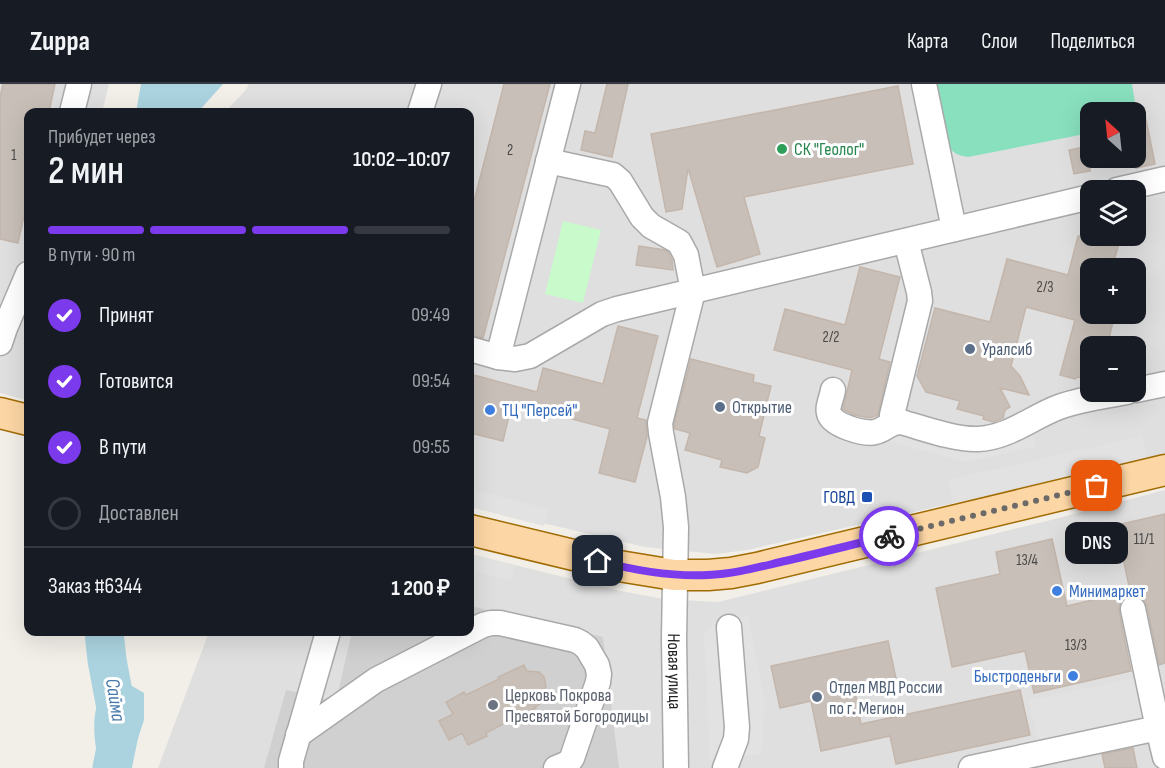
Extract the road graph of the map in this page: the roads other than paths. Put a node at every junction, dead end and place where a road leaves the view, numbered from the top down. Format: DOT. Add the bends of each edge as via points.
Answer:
graph roads {
  1 [pos="79,84"];
  2 [pos="429,84"];
  3 [pos="568,84"];
  4 [pos="924,84"];
  5 [pos="73,108"];
  6 [pos="421,108"];
  7 [pos="548,161"];
  8 [pos="1165,179"];
  9 [pos="1146,183"];
  10 [pos="1080,199"];
  11 [pos="954,229"];
  12 [pos="906,241"];
  13 [pos="24,283"];
  14 [pos="693,291"];
  15 [pos="0,343"];
  16 [pos="474,350"];
  17 [pos="498,357"];
  18 [pos="1165,384"];
  19 [pos="1146,388"];
  20 [pos="834,390"];
  21 [pos="1080,401"];
  22 [pos="0,413"];
  23 [pos="24,419"];
  24 [pos="894,422"];
  25 [pos="1165,470"];
  26 [pos="474,531"];
  27 [pos="674,575"];
  28 [pos="1133,609"];
  29 [pos="729,627"];
  30 [pos="474,630"];
  31 [pos="327,636"];
  32 [pos="462,636"];
  33 [pos="318,711"];
  34 [pos="1158,728"];
  35 [pos="1165,757"];
  36 [pos="291,768"];
  37 [pos="556,768"];
  38 [pos="676,768"];
  39 [pos="725,768"];
  40 [pos="971,768"];
  1 -- 5 [label="street"];
  2 -- 6 [label="street"];
  3 -- 7 [label="street"];
  4 -- 11 [label="street"];
  7 -- 14 [label="street" via="613,175 620,181 642,217 683,248"];
  7 -- 17 [label="street"];
  8 -- 9 [label="street"];
  10 -- 11 [label="street"];
  11 -- 12 [label="street"];
  12 -- 14 [label="street"];
  12 -- 24 [label="street" via="920,301 892,415"];
  13 -- 15 [label="street"];
  14 -- 17 [label="street" via="602,314 530,356"];
  14 -- 27 [label="street, Новая улица" via="660,423 675,511"];
  16 -- 17 [label="street"];
  18 -- 19 [label="street"];
  20 -- 24 [label="street" via="828,410 837,424 872,433"];
  21 -- 24 [label="street" via="1003,434 979,439"];
  22 -- 23 [label="main road"];
  25 -- 27 [label="main road" via="758,568"];
  26 -- 27 [label="main road" via="619,566"];
  27 -- 38 [label="street, Новая улица"];
  28 -- 34 [label="street"];
  29 -- 39 [label="street" via="736,727"];
  30 -- 37 [label="street" via="500,623 575,640 592,656 598,682 572,758"];
  31 -- 33 [label="street"];
  32 -- 33 [label="street"];
  33 -- 36 [label="street" via="298,735"];
  34 -- 35 [label="street"];
  34 -- 40 [label="street"];
}
